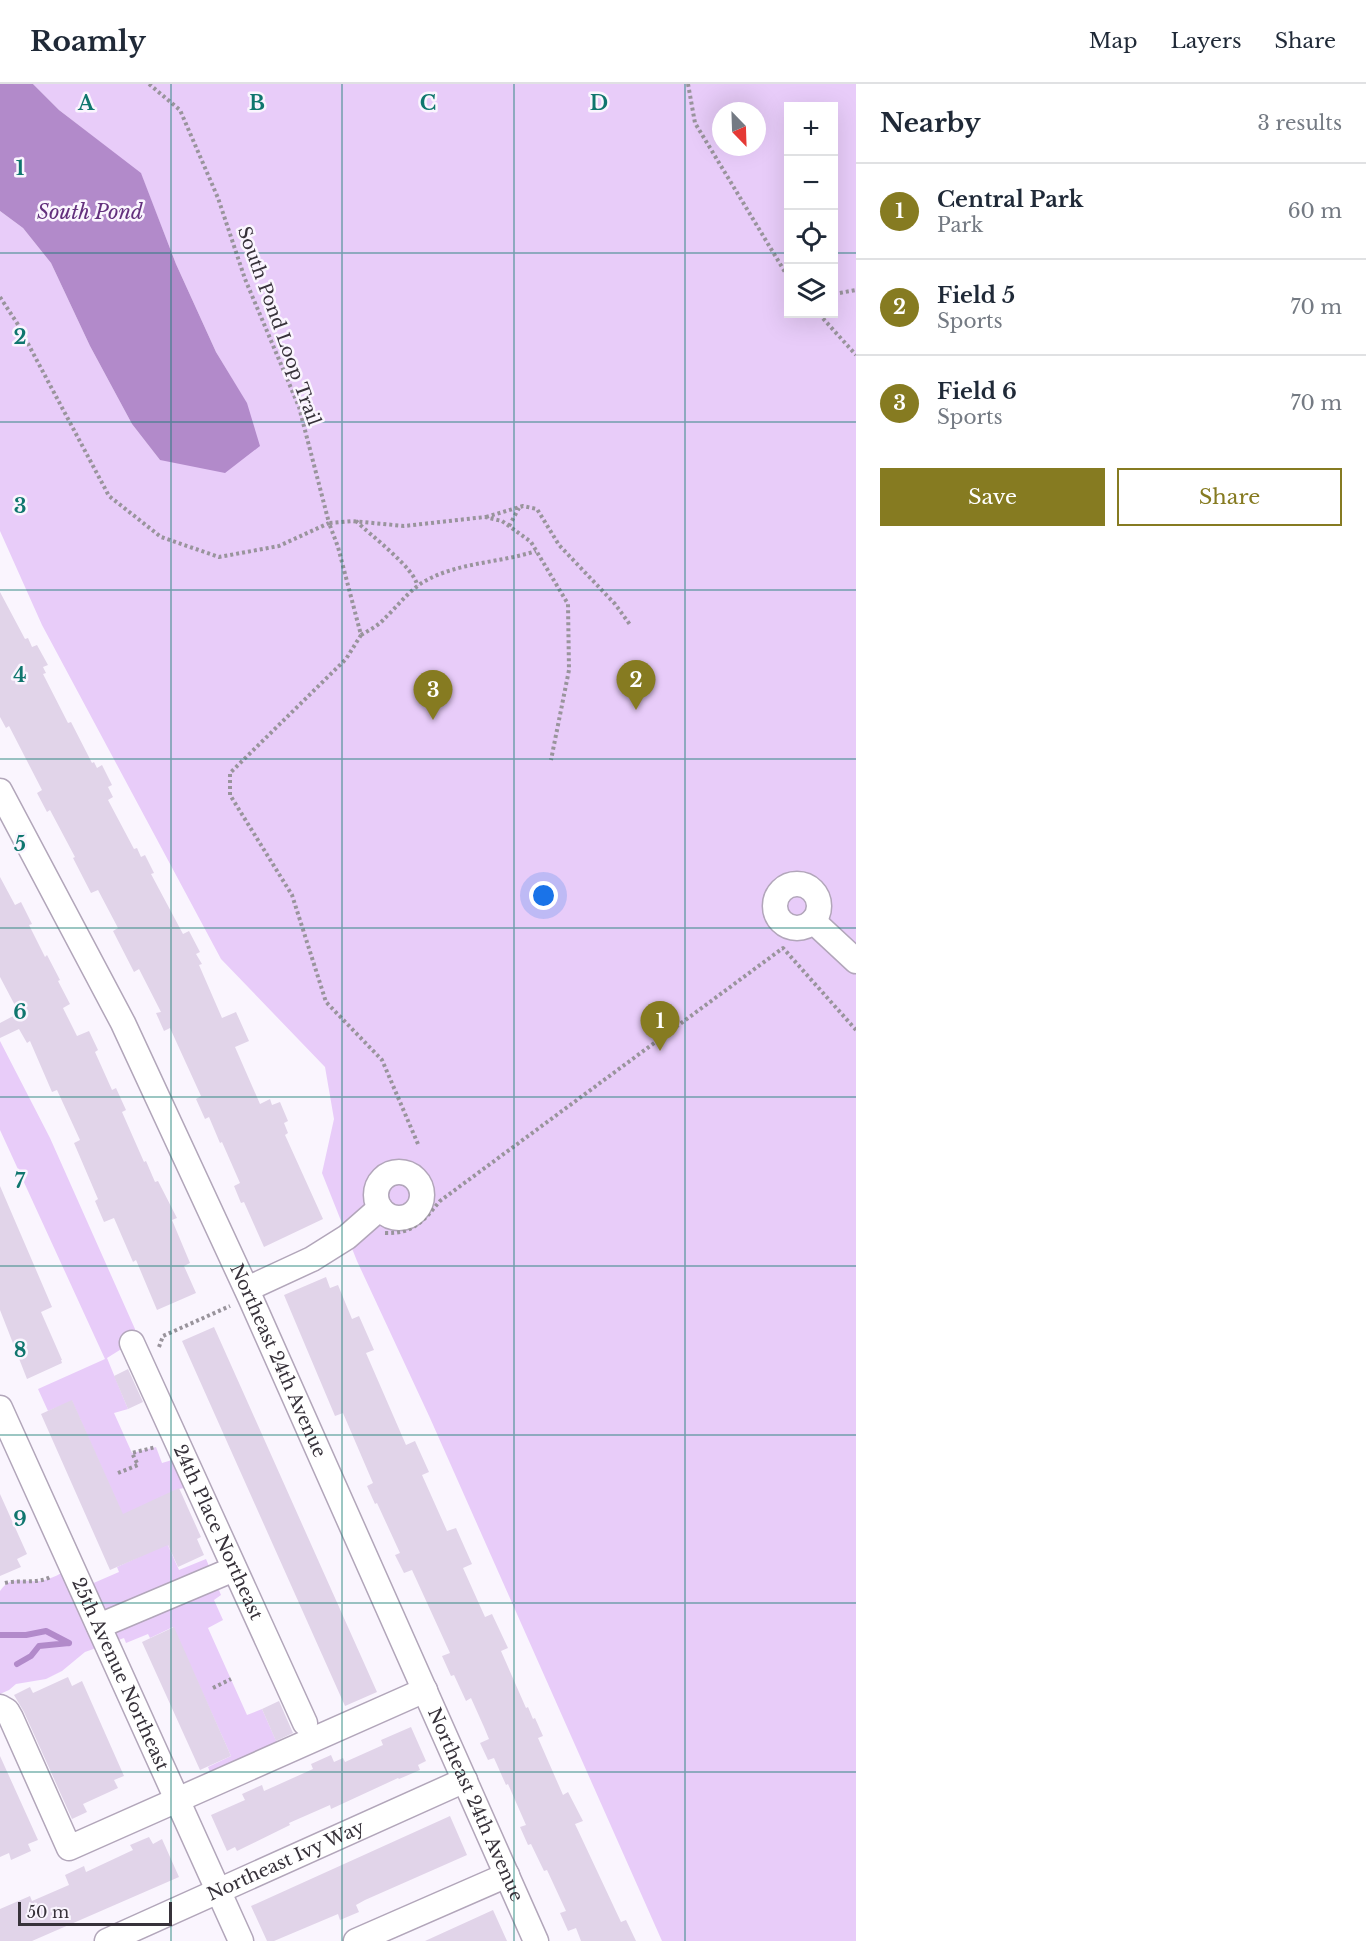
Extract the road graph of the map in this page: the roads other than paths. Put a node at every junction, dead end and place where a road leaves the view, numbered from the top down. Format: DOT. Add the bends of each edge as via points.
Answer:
graph roads {
  1 [pos="0,791"];
  2 [pos="813,921"];
  3 [pos="856,961"];
  4 [pos="380,1208"];
  5 [pos="247,1289"];
  6 [pos="132,1343"];
  7 [pos="0,1408"];
  8 [pos="234,1569"];
  9 [pos="99,1626"];
  10 [pos="425,1690"];
  11 [pos="0,1707"];
  12 [pos="305,1723"];
  13 [pos="465,1780"];
  14 [pos="177,1800"];
  15 [pos="507,1875"];
  16 [pos="218,1891"];
  17 [pos="107,1941"];
  18 [pos="241,1941"];
  19 [pos="356,1941"];
  20 [pos="537,1941"];
  1 -- 5 [label="street, Northeast 24th Avenue" via="123,1023"];
  2 -- 3 [label="street"];
  4 -- 5 [label="street" via="347,1237 312,1259"];
  5 -- 10 [label="street, Northeast 24th Avenue"];
  6 -- 8 [label="street, 24th Place Northeast"];
  7 -- 9 [label="street, 25th Avenue Northeast"];
  8 -- 9 [label="street"];
  8 -- 12 [label="street, 24th Place Northeast"];
  9 -- 14 [label="street, 25th Avenue Northeast"];
  10 -- 13 [label="street, Northeast 24th Avenue"];
  10 -- 14 [label="street"];
  11 -- 14 [label="street" via="11,1718 69,1848"];
  13 -- 15 [label="street, Northeast 24th Avenue"];
  13 -- 16 [label="street, Northeast Ivy Way"];
  14 -- 16 [label="street, 25th Avenue Northeast"];
  15 -- 19 [label="street"];
  15 -- 20 [label="street, Northeast 24th Avenue"];
  16 -- 17 [label="street, Northeast Ivy Way"];
  16 -- 18 [label="street, 25th Avenue Northeast"];
}
